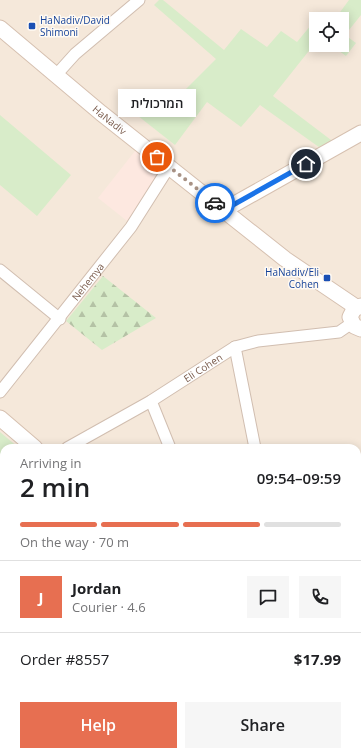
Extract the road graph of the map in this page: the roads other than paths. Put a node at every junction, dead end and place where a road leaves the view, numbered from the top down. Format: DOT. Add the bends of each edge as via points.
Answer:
graph roads {
  1 [pos="139,0"];
  2 [pos="0,28"];
  3 [pos="57,74"];
  4 [pos="361,133"];
  5 [pos="169,167"];
  6 [pos="224,210"];
  7 [pos="0,270"];
  8 [pos="359,307"];
  9 [pos="60,319"];
  10 [pos="356,326"];
  11 [pos="235,347"];
  12 [pos="0,392"];
  13 [pos="151,401"];
  14 [pos="0,418"];
  15 [pos="30,444"];
  16 [pos="75,444"];
  17 [pos="168,444"];
  18 [pos="254,444"];
  1 -- 3 [label="street" via="75,54"];
  2 -- 3 [label="street, HaNadiv"];
  3 -- 5 [label="street, HaNadiv"];
  4 -- 6 [label="street"];
  5 -- 6 [label="street, HaNadiv"];
  5 -- 9 [label="street, Nehemya" via="131,227"];
  6 -- 8 [label="street, HaNadiv" via="285,259"];
  7 -- 9 [label="street"];
  8 -- 10 [label="street" via="350,314"];
  9 -- 12 [label="street, Nehemya"];
  10 -- 11 [label="street, Eli Cohen" via="339,332 258,341"];
  11 -- 13 [label="street, Eli Cohen"];
  11 -- 18 [label="street"];
  13 -- 16 [label="street, Eli Cohen"];
  13 -- 17 [label="street"];
  14 -- 15 [label="street"];
}
